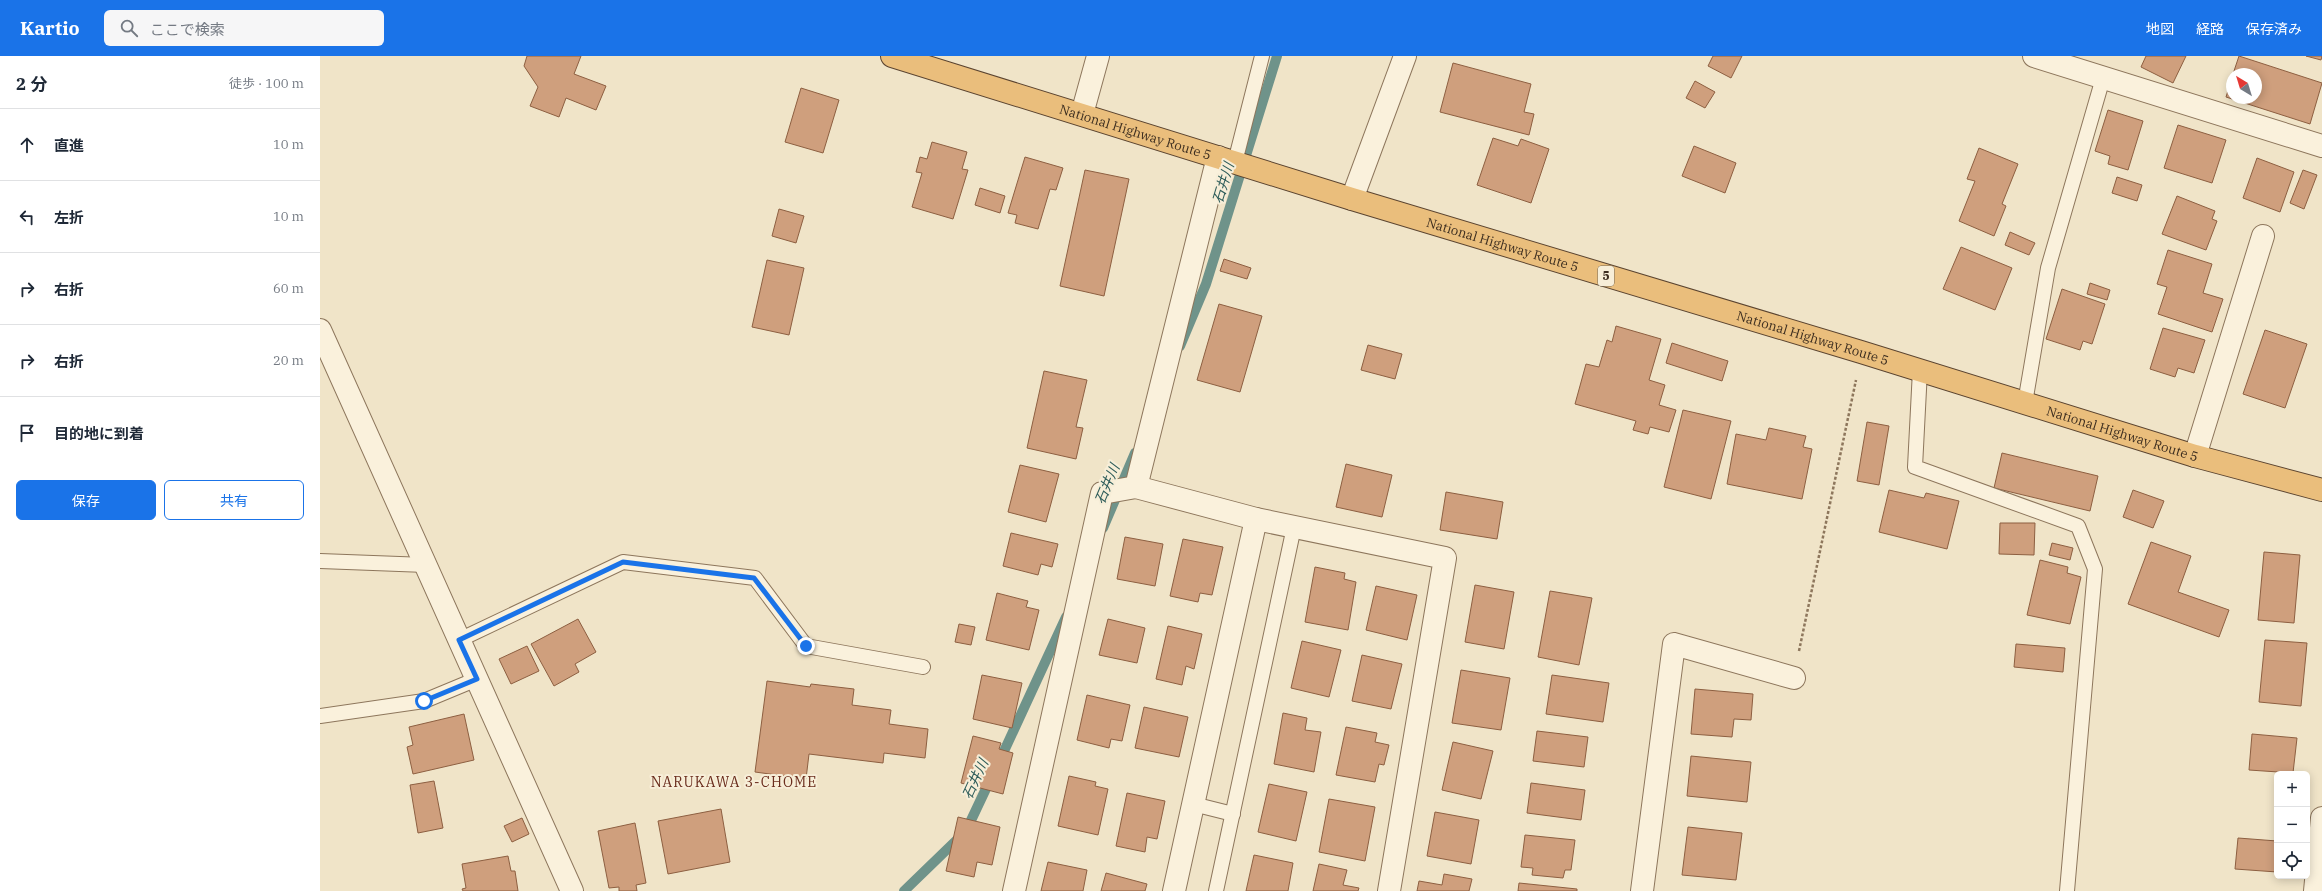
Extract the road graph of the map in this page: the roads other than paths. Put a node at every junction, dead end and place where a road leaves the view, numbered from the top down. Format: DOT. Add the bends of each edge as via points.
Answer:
graph roads {
  1 [pos="892,56"];
  2 [pos="1098,56"];
  3 [pos="1262,56"];
  4 [pos="1405,56"];
  5 [pos="2034,56"];
  6 [pos="2103,78"];
  7 [pos="1082,114"];
  8 [pos="2322,146"];
  9 [pos="1227,159"];
  10 [pos="1352,199"];
  11 [pos="2263,236"];
  12 [pos="320,330"];
  13 [pos="1920,370"];
  14 [pos="2025,403"];
  15 [pos="2195,456"];
  16 [pos="1136,487"];
  17 [pos="2322,490"];
  18 [pos="1256,519"];
  19 [pos="1294,528"];
  20 [pos="320,561"];
  21 [pos="426,565"];
  22 [pos="459,640"];
  23 [pos="923,668"];
  24 [pos="1794,678"];
  25 [pos="477,679"];
  26 [pos="320,716"];
  27 [pos="1193,804"];
  28 [pos="1233,814"];
  29 [pos="2322,818"];
  30 [pos="572,891"];
  31 [pos="1014,891"];
  32 [pos="1174,891"];
  33 [pos="1216,891"];
  34 [pos="1388,891"];
  35 [pos="1642,891"];
  36 [pos="2067,891"];
  37 [pos="2316,891"];
  1 -- 7 [label="highway, National Highway Route 5 / 5"];
  2 -- 7 [label="street"];
  3 -- 9 [label="lane"];
  4 -- 10 [label="street"];
  5 -- 6 [label="street"];
  6 -- 8 [label="street"];
  6 -- 14 [label="lane" via="2048,268"];
  7 -- 9 [label="highway, National Highway Route 5 / 5"];
  9 -- 10 [label="highway, National Highway Route 5 / 5"];
  9 -- 16 [label="street"];
  10 -- 13 [label="highway, National Highway Route 5 / 5"];
  11 -- 15 [label="street"];
  12 -- 21 [label="street"];
  13 -- 14 [label="highway, National Highway Route 5 / 5"];
  13 -- 36 [label="lane" via="1915,467 2078,526 2095,569"];
  14 -- 15 [label="highway, National Highway Route 5 / 5"];
  15 -- 17 [label="highway, National Highway Route 5 / 5"];
  16 -- 18 [label="street"];
  16 -- 31 [label="street" via="1102,494"];
  18 -- 19 [label="street"];
  18 -- 27 [label="street"];
  19 -- 28 [label="lane"];
  19 -- 34 [label="street" via="1445,558"];
  20 -- 21 [label="lane"];
  21 -- 22 [label="street"];
  22 -- 23 [label="lane" via="623,562 754,578 806,646"];
  22 -- 25 [label="street"];
  24 -- 35 [label="street" via="1674,644"];
  25 -- 26 [label="lane" via="424,701"];
  25 -- 30 [label="street"];
  27 -- 28 [label="lane"];
  27 -- 32 [label="street"];
  28 -- 33 [label="lane"];
  29 -- 37 [label="street"];
}
